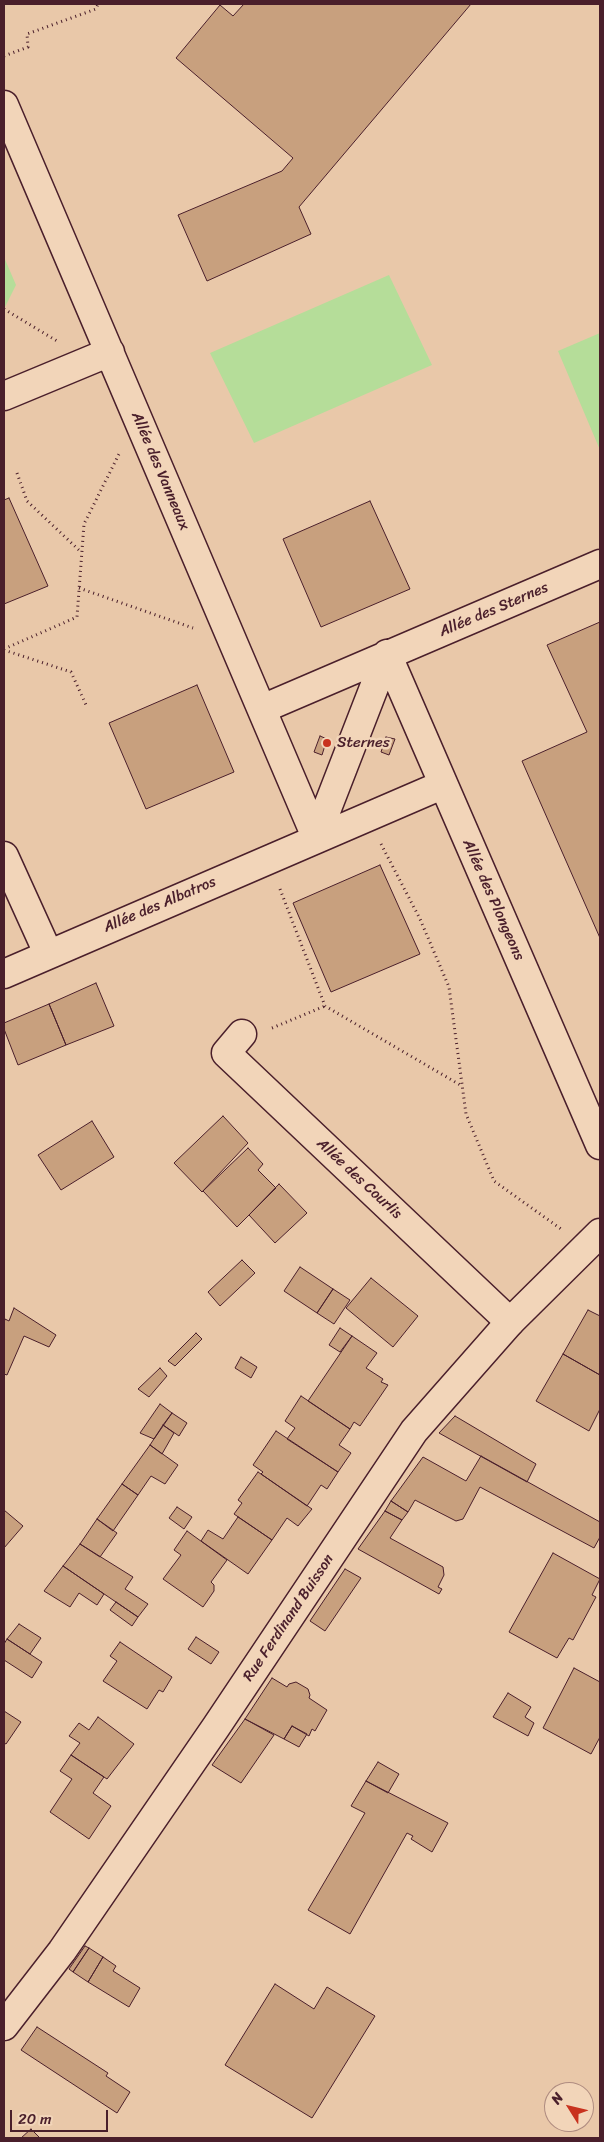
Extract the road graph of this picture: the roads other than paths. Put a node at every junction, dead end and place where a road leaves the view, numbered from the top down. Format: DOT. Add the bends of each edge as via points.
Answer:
graph roads {
  1 [pos="4,105"];
  2 [pos="110,352"];
  3 [pos="4,396"];
  4 [pos="600,564"];
  5 [pos="387,654"];
  6 [pos="262,709"];
  7 [pos="442,785"];
  8 [pos="316,838"];
  9 [pos="4,856"];
  10 [pos="48,953"];
  11 [pos="4,974"];
  12 [pos="242,1034"];
  13 [pos="600,1145"];
  14 [pos="595,1246"];
  15 [pos="510,1322"];
  16 [pos="4,2026"];
  1 -- 2 [label="street, Allée des Vanneaux"];
  2 -- 3 [label="street"];
  2 -- 6 [label="street, Allée des Vanneaux"];
  4 -- 5 [label="street, Allée des Sternes"];
  5 -- 6 [label="street, Allée des Sternes"];
  5 -- 7 [label="street, Allée des Plongeons"];
  5 -- 8 [label="street"];
  6 -- 8 [label="street, Allée des Vanneaux"];
  7 -- 8 [label="street, Allée des Albatros"];
  7 -- 13 [label="street, Allée des Plongeons"];
  8 -- 10 [label="street, Allée des Albatros"];
  9 -- 10 [label="street"];
  10 -- 11 [label="street, Allée des Albatros"];
  12 -- 15 [label="street, Allée des Courlis" via="226,1053"];
  14 -- 15 [label="street, Rue Ferdinand Buisson"];
  15 -- 16 [label="street, Rue Ferdinand Buisson" via="414,1431 62,1951"];
}
